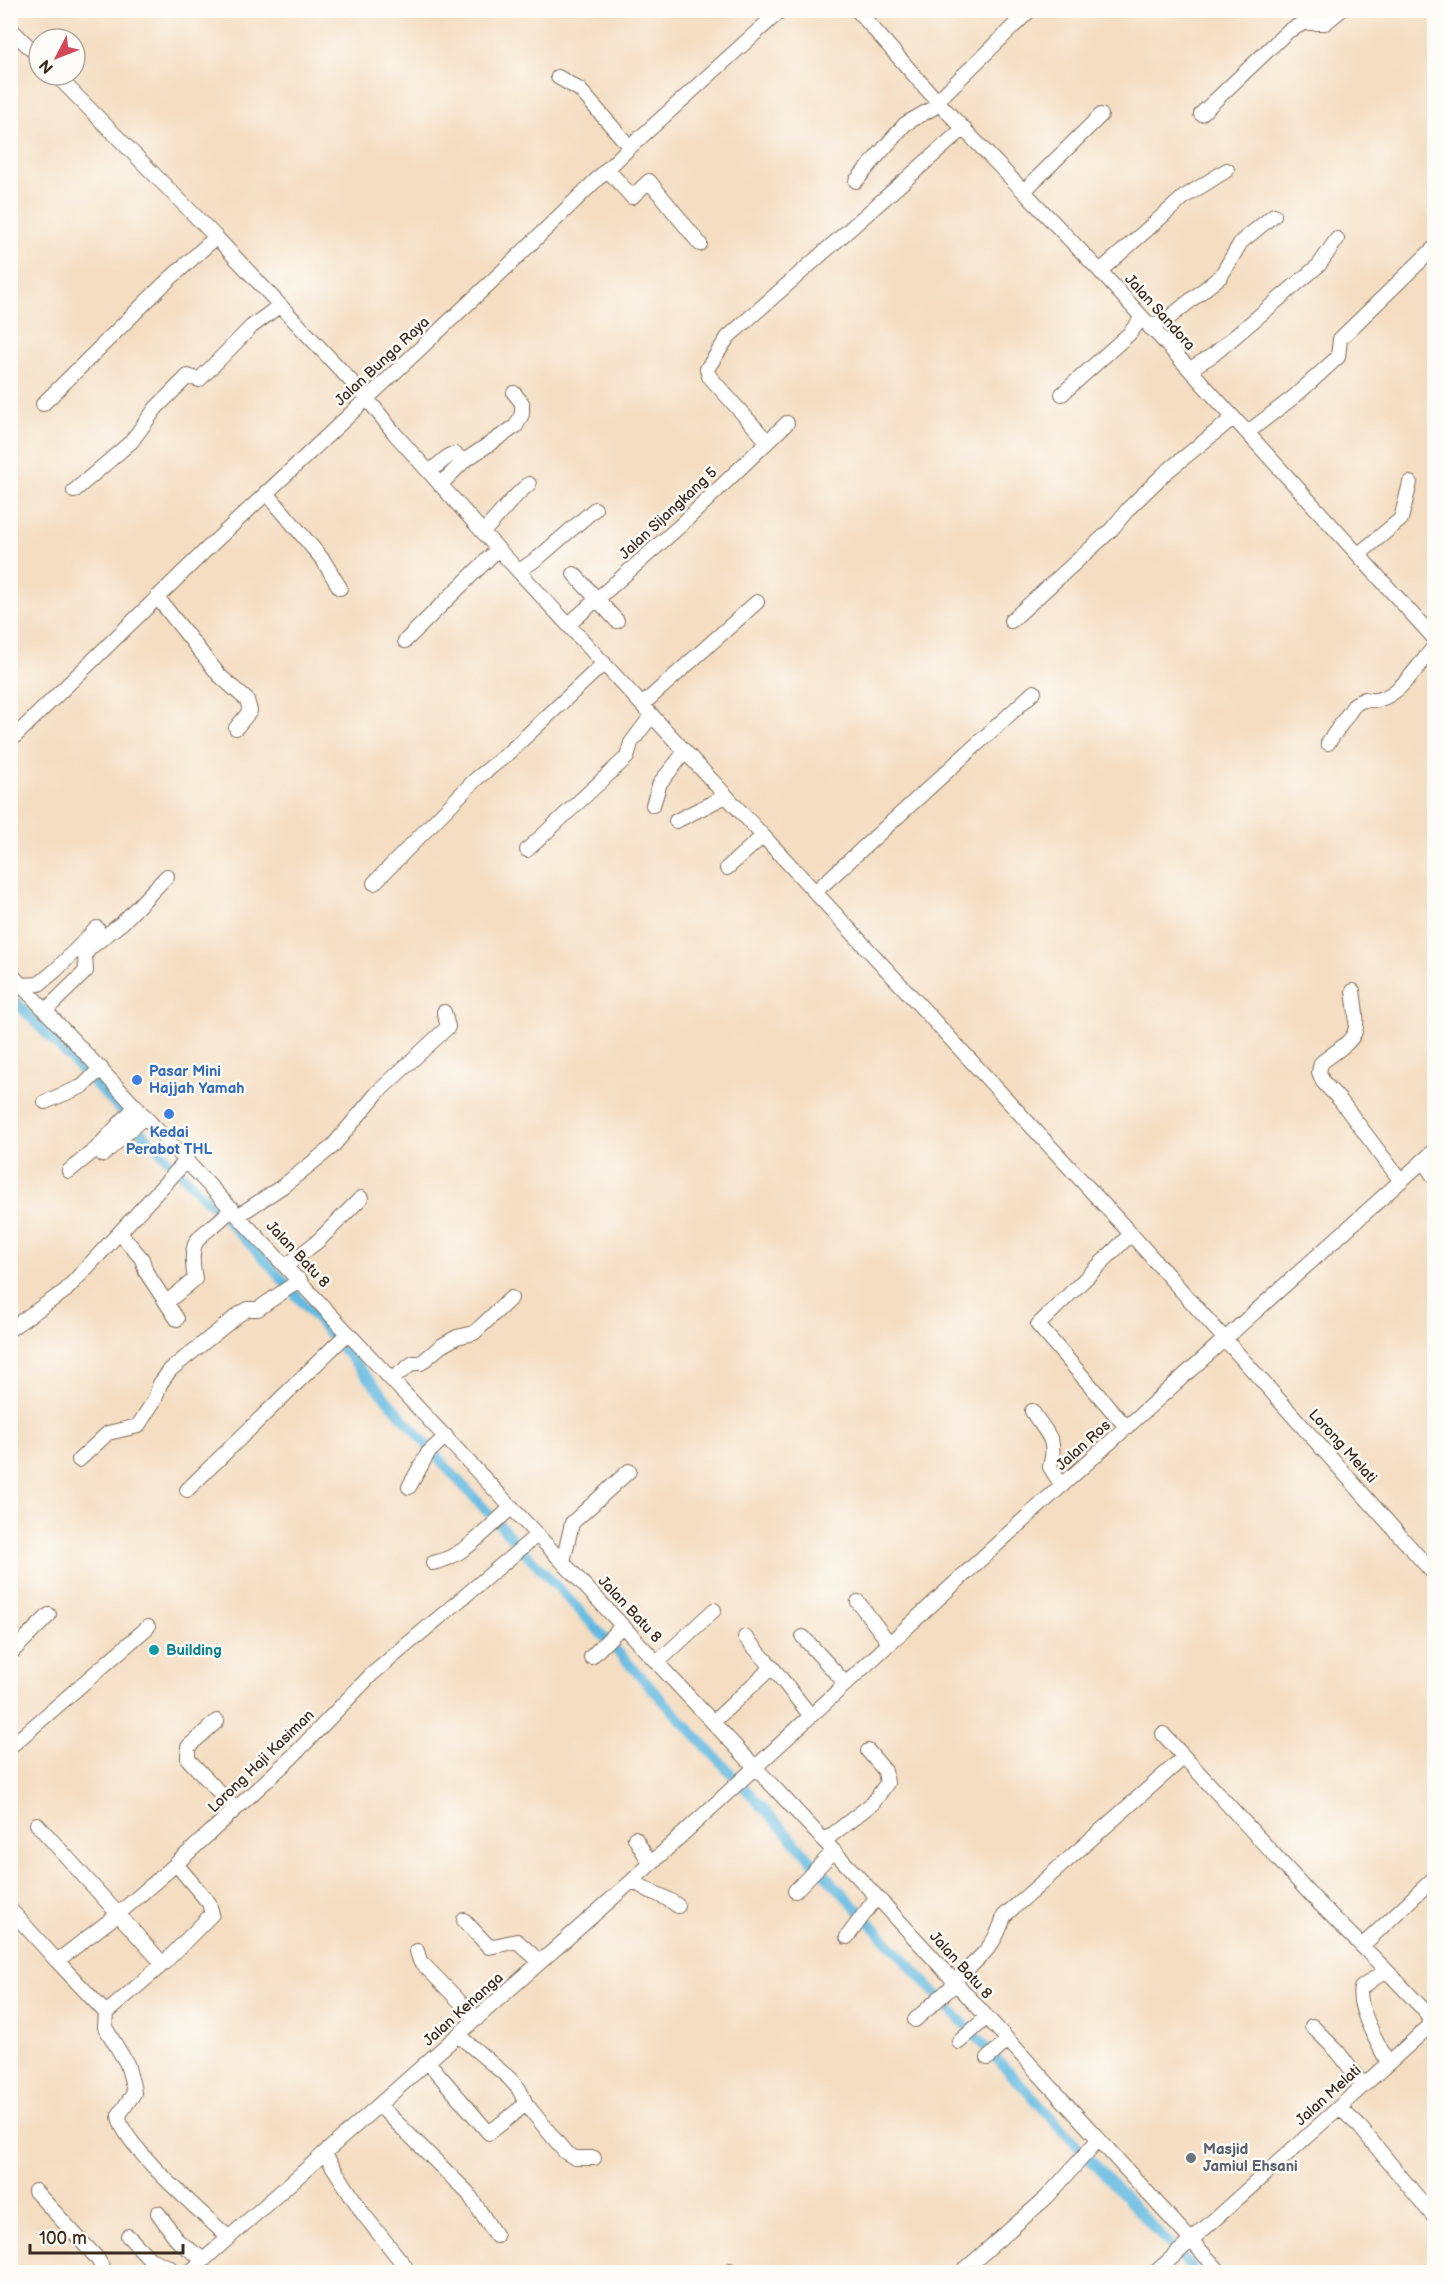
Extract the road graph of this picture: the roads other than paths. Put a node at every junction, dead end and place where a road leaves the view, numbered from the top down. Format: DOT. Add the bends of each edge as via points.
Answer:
graph roads {
  1 [pos="780,10"];
  2 [pos="857,10"];
  3 [pos="1030,10"];
  4 [pos="1341,10"];
  5 [pos="10,27"];
  6 [pos="27,45"];
  7 [pos="558,77"];
  8 [pos="68,87"];
  9 [pos="938,102"];
  10 [pos="1201,114"];
  11 [pos="1101,115"];
  12 [pos="964,128"];
  13 [pos="630,147"];
  14 [pos="607,169"];
  15 [pos="1227,170"];
  16 [pos="856,181"];
  17 [pos="1024,191"];
  18 [pos="1274,215"];
  19 [pos="216,237"];
  20 [pos="1337,239"];
  21 [pos="700,244"];
  22 [pos="1434,248"];
  23 [pos="1100,271"];
  24 [pos="279,306"];
  25 [pos="1146,323"];
  26 [pos="1190,369"];
  27 [pos="514,393"];
  28 [pos="1062,394"];
  29 [pos="366,397"];
  30 [pos="43,404"];
  31 [pos="1233,418"];
  32 [pos="787,423"];
  33 [pos="1248,432"];
  34 [pos="767,441"];
  35 [pos="464,461"];
  36 [pos="429,472"];
  37 [pos="1410,483"];
  38 [pos="529,484"];
  39 [pos="440,485"];
  40 [pos="74,491"];
  41 [pos="266,492"];
  42 [pos="595,508"];
  43 [pos="483,532"];
  44 [pos="498,549"];
  45 [pos="1359,554"];
  46 [pos="519,571"];
  47 [pos="574,574"];
  48 [pos="340,588"];
  49 [pos="157,597"];
  50 [pos="598,599"];
  51 [pos="757,602"];
  52 [pos="617,621"];
  53 [pos="1011,621"];
  54 [pos="569,624"];
  55 [pos="1432,630"];
  56 [pos="405,641"];
  57 [pos="1434,647"];
  58 [pos="604,663"];
  59 [pos="1034,692"];
  60 [pos="647,710"];
  61 [pos="236,728"];
  62 [pos="10,741"];
  63 [pos="1328,742"];
  64 [pos="685,752"];
  65 [pos="726,796"];
  66 [pos="653,805"];
  67 [pos="676,821"];
  68 [pos="763,836"];
  69 [pos="527,850"];
  70 [pos="727,868"];
  71 [pos="167,876"];
  72 [pos="374,884"];
  73 [pos="815,891"];
  74 [pos="97,928"];
  75 [pos="10,973"];
  76 [pos="22,985"];
  77 [pos="1353,991"];
  78 [pos="45,1011"];
  79 [pos="444,1012"];
  80 [pos="94,1075"];
  81 [pos="45,1102"];
  82 [pos="135,1117"];
  83 [pos="1434,1151"];
  84 [pos="1423,1161"];
  85 [pos="185,1163"];
  86 [pos="69,1171"];
  87 [pos="1434,1177"];
  88 [pos="1401,1181"];
  89 [pos="361,1198"];
  90 [pos="229,1215"];
  91 [pos="120,1233"];
  92 [pos="1131,1234"];
  93 [pos="286,1266"];
  94 [pos="297,1282"];
  95 [pos="511,1298"];
  96 [pos="167,1302"];
  97 [pos="177,1319"];
  98 [pos="10,1329"];
  99 [pos="340,1340"];
  100 [pos="1227,1340"];
  101 [pos="392,1379"];
  102 [pos="1032,1411"];
  103 [pos="1127,1428"];
  104 [pos="436,1445"];
  105 [pos="79,1460"];
  106 [pos="629,1471"];
  107 [pos="1062,1486"];
  108 [pos="409,1487"];
  109 [pos="187,1490"];
  110 [pos="502,1516"];
  111 [pos="533,1538"];
  112 [pos="563,1562"];
  113 [pos="433,1563"];
  114 [pos="1434,1574"];
  115 [pos="858,1602"];
  116 [pos="714,1610"];
  117 [pos="49,1615"];
  118 [pos="148,1627"];
  119 [pos="618,1630"];
  120 [pos="803,1636"];
  121 [pos="745,1637"];
  122 [pos="890,1644"];
  123 [pos="10,1654"];
  124 [pos="591,1657"];
  125 [pos="657,1663"];
  126 [pos="772,1666"];
  127 [pos="846,1684"];
  128 [pos="810,1715"];
  129 [pos="217,1721"];
  130 [pos="713,1722"];
  131 [pos="1163,1734"];
  132 [pos="10,1747"];
  133 [pos="868,1751"];
  134 [pos="1183,1758"];
  135 [pos="752,1771"];
  136 [pos="235,1809"];
  137 [pos="37,1824"];
  138 [pos="635,1838"];
  139 [pos="828,1851"];
  140 [pos="650,1863"];
  141 [pos="176,1864"];
  142 [pos="1434,1878"];
  143 [pos="633,1880"];
  144 [pos="795,1891"];
  145 [pos="872,1902"];
  146 [pos="678,1906"];
  147 [pos="10,1909"];
  148 [pos="117,1915"];
  149 [pos="464,1920"];
  150 [pos="847,1937"];
  151 [pos="1363,1945"];
  152 [pos="417,1951"];
  153 [pos="57,1961"];
  154 [pos="539,1961"];
  155 [pos="162,1964"];
  156 [pos="1386,1970"];
  157 [pos="954,1983"];
  158 [pos="106,2013"];
  159 [pos="477,2019"];
  160 [pos="915,2020"];
  161 [pos="981,2021"];
  162 [pos="1433,2023"];
  163 [pos="1312,2026"];
  164 [pos="458,2035"];
  165 [pos="1007,2041"];
  166 [pos="959,2042"];
  167 [pos="992,2054"];
  168 [pos="428,2062"];
  169 [pos="1388,2063"];
  170 [pos="1364,2085"];
  171 [pos="526,2104"];
  172 [pos="380,2106"];
  173 [pos="1339,2107"];
  174 [pos="1094,2144"];
  175 [pos="324,2153"];
  176 [pos="594,2158"];
  177 [pos="35,2191"];
  178 [pos="158,2214"];
  179 [pos="1434,2217"];
  180 [pos="128,2236"];
  181 [pos="496,2236"];
  182 [pos="229,2238"];
  183 [pos="1186,2245"];
  184 [pos="204,2260"];
  185 [pos="405,2266"];
  186 [pos="1161,2268"];
  187 [pos="105,2272"];
  188 [pos="174,2272"];
  189 [pos="190,2272"];
  190 [pos="962,2272"];
  191 [pos="1220,2272"];
  1 -- 13 [label="street, Jalan Bunga Raya"];
  2 -- 9 [label="street, Jalan Sandora"];
  3 -- 9 [label="street"];
  4 -- 10 [label="street" via="1325,23 1304,23 1288,31"];
  5 -- 6 [label="street"];
  7 -- 13 [label="street" via="580,90"];
  8 -- 19 [label="street, Lorong Melati"];
  9 -- 12 [label="street, Jalan Sandora"];
  9 -- 16 [label="street" via="905,124"];
  11 -- 17 [label="street"];
  12 -- 17 [label="street, Jalan Sandora"];
  12 -- 34 [label="street" via="728,337 711,358 707,369 710,376"];
  13 -- 14 [label="street, Jalan Bunga Raya"];
  14 -- 21 [label="street" via="632,197 649,181"];
  14 -- 29 [label="street, Jalan Bunga Raya"];
  15 -- 23 [label="street" via="1184,197"];
  17 -- 23 [label="street, Jalan Sandora"];
  18 -- 25 [label="street" via="1241,242 1221,276 1170,317"];
  19 -- 24 [label="street, Lorong Melati"];
  19 -- 30 [label="street"];
  20 -- 26 [label="street" via="1319,265 1213,355"];
  22 -- 33 [label="street" via="1340,339 1338,357"];
  23 -- 25 [label="street, Jalan Sandora"];
  24 -- 29 [label="street, Lorong Melati"];
  24 -- 40 [label="street" via="251,327 200,380 188,376 156,408 131,442"];
  25 -- 26 [label="street, Jalan Sandora"];
  25 -- 28 [label="street" via="1128,334"];
  26 -- 31 [label="street, Jalan Sandora"];
  27 -- 35 [label="street" via="522,403 516,426"];
  29 -- 36 [label="street, Lorong Melati"];
  29 -- 41 [label="street, Jalan Bunga Raya"];
  31 -- 33 [label="street, Jalan Sandora"];
  31 -- 53 [label="street" via="1166,473 1111,530"];
  32 -- 34 [label="street, Jalan Sijangkang 5"];
  33 -- 45 [label="street, Jalan Sandora"];
  34 -- 50 [label="street, Jalan Sijangkang 5"];
  35 -- 36 [label="street" via="450,455"];
  35 -- 39 [label="street"];
  36 -- 39 [label="street, Lorong Melati"];
  37 -- 45 [label="street" via="1401,519"];
  38 -- 43 [label="street" via="512,497"];
  39 -- 43 [label="street, Lorong Melati"];
  41 -- 48 [label="street" via="323,560"];
  41 -- 49 [label="street, Jalan Bunga Raya"];
  42 -- 46 [label="street"];
  43 -- 44 [label="street, Lorong Melati"];
  44 -- 46 [label="street, Lorong Melati"];
  44 -- 56 [label="street"];
  45 -- 55 [label="street, Jalan Sandora"];
  46 -- 54 [label="street, Lorong Melati"];
  47 -- 50 [label="street"];
  49 -- 61 [label="street" via="219,675 247,700 250,711"];
  49 -- 62 [label="street, Jalan Bunga Raya"];
  50 -- 52 [label="street"];
  50 -- 54 [label="street, Jalan Sijangkang 5"];
  51 -- 60 [label="street"];
  54 -- 58 [label="street, Lorong Melati"];
  57 -- 63 [label="street" via="1391,695 1355,704"];
  58 -- 60 [label="street, Lorong Melati"];
  58 -- 72 [label="street" via="476,779"];
  59 -- 73 [label="street"];
  60 -- 64 [label="street, Lorong Melati"];
  60 -- 69 [label="street" via="627,757"];
  64 -- 65 [label="street, Lorong Melati"];
  64 -- 66 [label="street" via="660,783"];
  65 -- 67 [label="street"];
  65 -- 68 [label="street, Lorong Melati"];
  68 -- 70 [label="street"];
  68 -- 73 [label="street, Lorong Melati"];
  71 -- 78 [label="street" via="123,922 90,948 85,955 86,972"];
  73 -- 92 [label="street, Lorong Melati"];
  74 -- 76 [label="street" via="39,984"];
  75 -- 76 [label="street, Jalan Batu 8"];
  76 -- 78 [label="street, Jalan Batu 8"];
  77 -- 88 [label="street" via="1358,1027 1355,1037 1321,1063 1319,1072"];
  78 -- 80 [label="street, Jalan Batu 8"];
  79 -- 90 [label="street" via="448,1027 378,1092 332,1147 283,1186"];
  80 -- 81 [label="street"];
  80 -- 82 [label="street, Jalan Batu 8"];
  82 -- 85 [label="street, Jalan Batu 8"];
  82 -- 86 [label="street" via="103,1155"];
  83 -- 84 [label="street, Jalan Ros"];
  84 -- 87 [label="street"];
  84 -- 88 [label="street, Jalan Ros"];
  85 -- 90 [label="street, Jalan Batu 8"];
  85 -- 91 [label="street"];
  88 -- 100 [label="street, Jalan Ros"];
  89 -- 93 [label="street"];
  90 -- 93 [label="street, Jalan Batu 8"];
  90 -- 96 [label="street" via="195,1241 191,1256 195,1279"];
  91 -- 96 [label="street" via="142,1258 146,1272"];
  91 -- 98 [label="street" via="65,1291"];
  92 -- 100 [label="street, Lorong Melati"];
  92 -- 103 [label="street" via="1038,1325"];
  93 -- 94 [label="street, Jalan Batu 8"];
  94 -- 99 [label="street, Jalan Batu 8"];
  94 -- 105 [label="street" via="258,1309 238,1315 187,1356 160,1383 138,1426 108,1433"];
  95 -- 101 [label="street" via="474,1333 457,1337"];
  96 -- 97 [label="street"];
  99 -- 101 [label="street, Jalan Batu 8"];
  99 -- 109 [label="street"];
  100 -- 103 [label="street, Jalan Ros"];
  100 -- 114 [label="street, Lorong Melati"];
  101 -- 104 [label="street, Jalan Batu 8"];
  102 -- 107 [label="street" via="1052,1439 1050,1467"];
  103 -- 107 [label="street, Jalan Ros"];
  104 -- 108 [label="street"];
  104 -- 110 [label="street, Jalan Batu 8"];
  106 -- 112 [label="street" via="572,1523"];
  107 -- 122 [label="street, Jalan Ros"];
  110 -- 111 [label="street, Jalan Batu 8"];
  110 -- 113 [label="street" via="447,1560"];
  111 -- 112 [label="street, Jalan Batu 8"];
  111 -- 136 [label="street, Lorong Haji Kasiman" via="371,1675"];
  112 -- 119 [label="street, Jalan Batu 8"];
  115 -- 122 [label="street"];
  116 -- 125 [label="street"];
  117 -- 123 [label="street"];
  118 -- 132 [label="street"];
  119 -- 124 [label="street"];
  119 -- 125 [label="street, Jalan Batu 8"];
  120 -- 127 [label="street"];
  121 -- 126 [label="street"];
  122 -- 127 [label="street, Jalan Ros"];
  125 -- 130 [label="street, Jalan Batu 8"];
  126 -- 128 [label="street"];
  126 -- 130 [label="street"];
  127 -- 128 [label="street, Jalan Ros"];
  128 -- 135 [label="street, Jalan Ros"];
  129 -- 136 [label="street" via="186,1752 188,1759"];
  130 -- 135 [label="street, Jalan Batu 8"];
  131 -- 134 [label="street"];
  133 -- 139 [label="street" via="885,1771 887,1783"];
  134 -- 151 [label="street"];
  134 -- 157 [label="street" via="1004,1916 999,1935 990,1948"];
  135 -- 139 [label="street, Jalan Batu 8"];
  135 -- 140 [label="street, Jalan Kenanga"];
  136 -- 141 [label="street, Lorong Haji Kasiman"];
  137 -- 148 [label="street"];
  138 -- 140 [label="street"];
  139 -- 144 [label="street"];
  139 -- 145 [label="street, Jalan Batu 8"];
  140 -- 143 [label="street, Jalan Kenanga"];
  141 -- 148 [label="street, Lorong Haji Kasiman"];
  141 -- 155 [label="street" via="209,1903 212,1914"];
  142 -- 151 [label="street"];
  143 -- 146 [label="street" via="646,1892 668,1898"];
  143 -- 154 [label="street, Jalan Kenanga"];
  145 -- 150 [label="street"];
  145 -- 157 [label="street, Jalan Batu 8"];
  147 -- 153 [label="street"];
  148 -- 153 [label="street, Lorong Haji Kasiman"];
  148 -- 155 [label="street"];
  149 -- 154 [label="street" via="489,1947 518,1941"];
  151 -- 156 [label="street"];
  152 -- 159 [label="street" via="420,1960"];
  153 -- 158 [label="street"];
  154 -- 159 [label="street, Jalan Kenanga"];
  155 -- 158 [label="street"];
  156 -- 162 [label="street"];
  156 -- 169 [label="street" via="1360,1992"];
  157 -- 160 [label="street"];
  157 -- 161 [label="street, Jalan Batu 8"];
  158 -- 182 [label="street" via="105,2027 127,2064 133,2086 134,2093 119,2115 123,2130 160,2173"];
  159 -- 164 [label="street, Jalan Kenanga"];
  161 -- 165 [label="street, Jalan Batu 8"];
  161 -- 166 [label="street"];
  162 -- 169 [label="street, Jalan Melati"];
  163 -- 170 [label="street"];
  164 -- 168 [label="street, Jalan Kenanga"];
  164 -- 171 [label="street" via="509,2078"];
  165 -- 167 [label="street"];
  165 -- 174 [label="street, Jalan Batu 8"];
  168 -- 171 [label="street" via="489,2133"];
  168 -- 172 [label="street, Jalan Kenanga"];
  169 -- 170 [label="street, Jalan Melati"];
  170 -- 173 [label="street, Jalan Melati"];
  171 -- 176 [label="street" via="565,2152 574,2157"];
  172 -- 175 [label="street, Jalan Kenanga"];
  172 -- 181 [label="street" via="468,2193"];
  173 -- 179 [label="street"];
  173 -- 183 [label="street, Jalan Melati"];
  174 -- 183 [label="street, Jalan Batu 8"];
  174 -- 190 [label="street" via="1047,2197"];
  175 -- 182 [label="street, Jalan Kenanga"];
  175 -- 185 [label="street" via="359,2208"];
  177 -- 187 [label="street" via="97,2258"];
  178 -- 184 [label="street" via="178,2241"];
  180 -- 188 [label="street" via="150,2259"];
  182 -- 184 [label="street, Jalan Kenanga"];
  183 -- 186 [label="street, Jalan Melati"];
  183 -- 191 [label="street, Jalan Batu 8"];
  184 -- 189 [label="street, Jalan Kenanga"];
}
